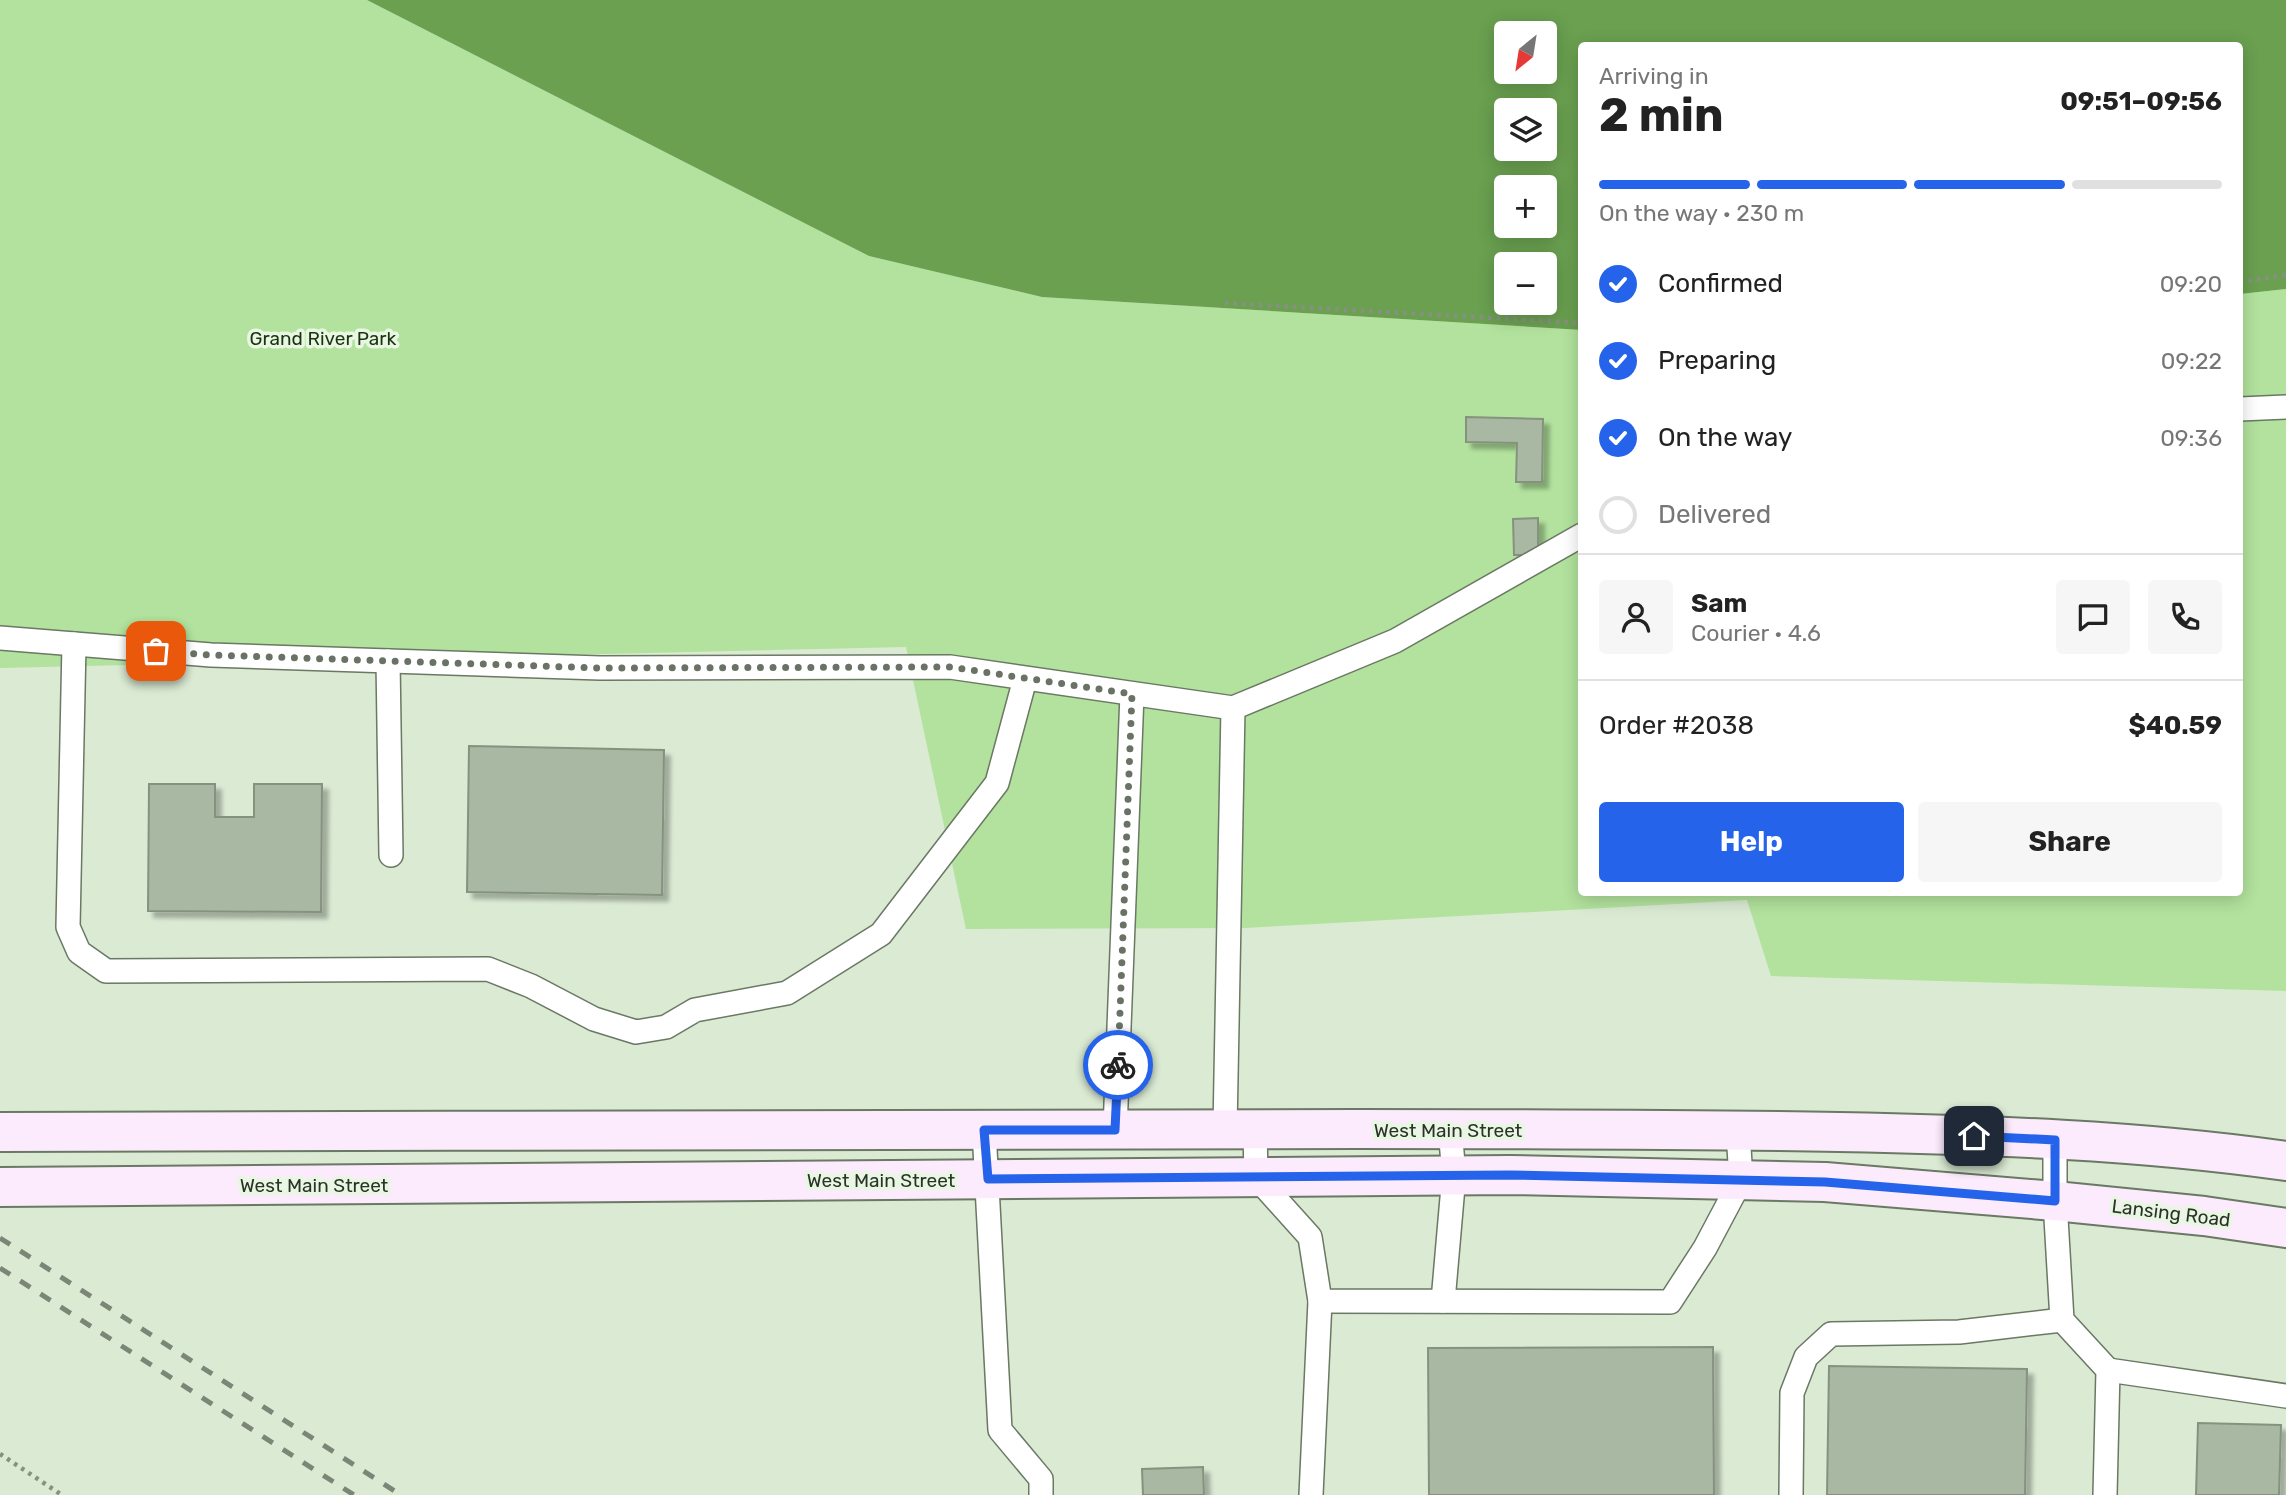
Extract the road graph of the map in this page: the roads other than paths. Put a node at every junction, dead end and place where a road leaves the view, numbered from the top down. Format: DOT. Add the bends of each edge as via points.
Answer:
graph roads {
  1 [pos="2286,407"];
  2 [pos="2243,409"];
  3 [pos="1578,537"];
  4 [pos="0,638"];
  5 [pos="74,644"];
  6 [pos="388,661"];
  7 [pos="1025,679"];
  8 [pos="1132,694"];
  9 [pos="1233,708"];
  10 [pos="391,855"];
  11 [pos="1240,1129"];
  12 [pos="1450,1129"];
  13 [pos="984,1130"];
  14 [pos="1115,1130"];
  15 [pos="1738,1131"];
  16 [pos="0,1132"];
  17 [pos="2055,1140"];
  18 [pos="2286,1161"];
  19 [pos="1454,1175"];
  20 [pos="1256,1177"];
  21 [pos="988,1179"];
  22 [pos="1741,1180"];
  23 [pos="0,1187"];
  24 [pos="2055,1201"];
  25 [pos="2286,1228"];
  26 [pos="1320,1301"];
  27 [pos="1443,1301"];
  28 [pos="2062,1320"];
  29 [pos="2108,1370"];
  30 [pos="2286,1396"];
  31 [pos="1041,1495"];
  32 [pos="1311,1495"];
  33 [pos="1791,1495"];
  34 [pos="2105,1495"];
  1 -- 2 [label="lane"];
  3 -- 9 [label="lane" via="1395,642"];
  4 -- 5 [label="lane"];
  5 -- 6 [label="lane" via="211,655"];
  5 -- 7 [label="lane" via="68,926 79,952 106,971 488,969 594,1019 636,1032 666,1027 695,1010 787,993 881,934 997,783"];
  6 -- 7 [label="lane" via="600,668 950,667"];
  6 -- 10 [label="lane"];
  7 -- 8 [label="lane"];
  8 -- 9 [label="lane"];
  8 -- 14 [label="lane"];
  9 -- 11 [label="lane"];
  11 -- 12 [label="main road, West Main Street"];
  11 -- 14 [label="main road, West Main Street"];
  11 -- 20 [label="lane"];
  12 -- 15 [label="main road, West Main Street"];
  12 -- 19 [label="lane"];
  13 -- 14 [label="main road, West Main Street"];
  13 -- 16 [label="main road, West Main Street"];
  13 -- 21 [label="lane"];
  15 -- 17 [label="main road, West Main Street"];
  15 -- 22 [label="lane"];
  17 -- 18 [label="main road" via="2203,1149"];
  17 -- 24 [label="lane"];
  19 -- 20 [label="main road, West Main Street"];
  19 -- 22 [label="main road, West Main Street"];
  19 -- 27 [label="lane"];
  20 -- 21 [label="main road, West Main Street"];
  20 -- 26 [label="lane" via="1310,1237"];
  21 -- 23 [label="main road, West Main Street"];
  21 -- 31 [label="lane" via="1000,1430 1041,1479"];
  22 -- 24 [label="main road, West Main Street" via="1825,1182"];
  22 -- 27 [label="lane" via="1670,1302"];
  24 -- 25 [label="main road, Lansing Road"];
  24 -- 28 [label="lane"];
  26 -- 27 [label="lane"];
  26 -- 32 [label="lane"];
  28 -- 29 [label="lane"];
  28 -- 33 [label="lane" via="1959,1332 1831,1334 1806,1357 1792,1393"];
  29 -- 30 [label="lane"];
  29 -- 34 [label="lane"];
}
